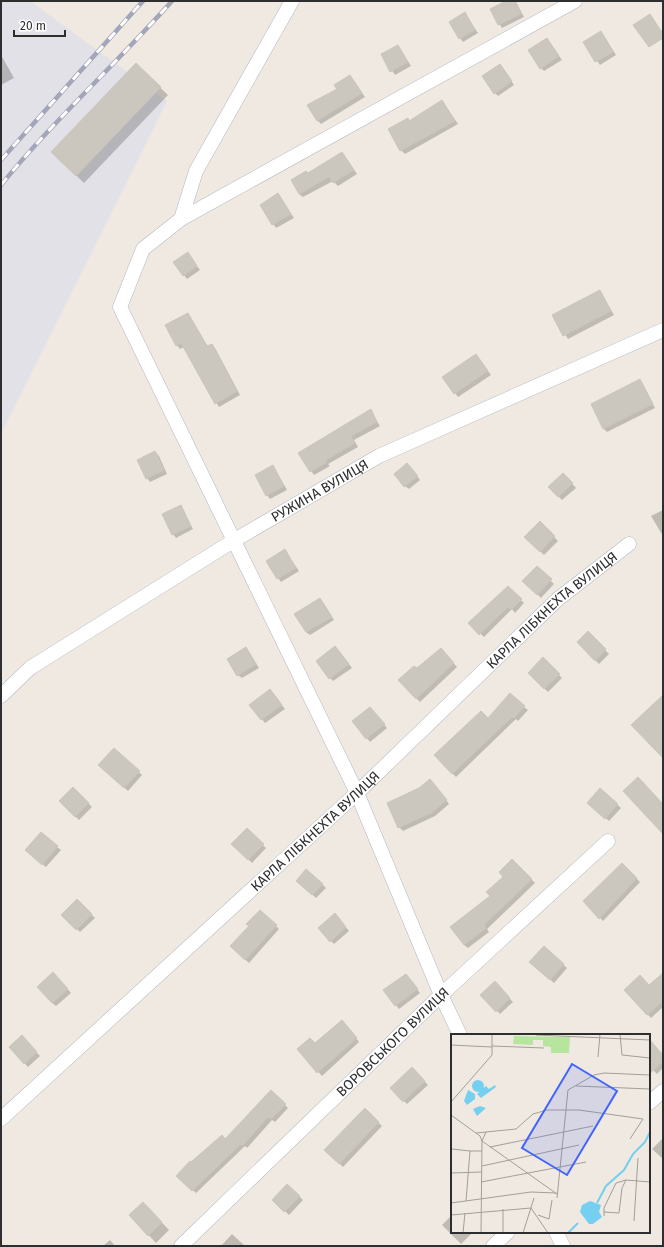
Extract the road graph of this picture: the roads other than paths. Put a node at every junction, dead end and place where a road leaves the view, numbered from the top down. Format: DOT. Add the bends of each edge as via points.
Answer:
graph roads {
  1 [pos="292,1"];
  2 [pos="575,1"];
  3 [pos="181,219"];
  4 [pos="663,330"];
  5 [pos="233,541"];
  6 [pos="629,544"];
  7 [pos="1,696"];
  8 [pos="357,793"];
  9 [pos="608,841"];
  10 [pos="441,995"];
  11 [pos="460,1034"];
  12 [pos="663,1091"];
  13 [pos="650,1102"];
  14 [pos="1,1119"];
  15 [pos="507,1233"];
  16 [pos="556,1233"];
  17 [pos="181,1246"];
  18 [pos="493,1246"];
  19 [pos="563,1246"];
  1 -- 3 [label="street" via="196,171"];
  2 -- 3 [label="street"];
  3 -- 5 [label="street" via="143,249 120,307"];
  4 -- 5 [label="street, РУЖИНА ВУЛИЦЯ" via="379,456"];
  5 -- 7 [label="street, РУЖИНА ВУЛИЦЯ" via="30,668"];
  5 -- 8 [label="street"];
  6 -- 8 [label="street, КАРЛА ЛІБКНЕХТА ВУЛИЦЯ" via="558,599"];
  8 -- 10 [label="street"];
  8 -- 14 [label="street, КАРЛА ЛІБКНЕХТА ВУЛИЦЯ"];
  9 -- 10 [label="street, ВОРОВСЬКОГО ВУЛИЦЯ"];
  10 -- 11 [label="street"];
  10 -- 17 [label="street, ВОРОВСЬКОГО ВУЛИЦЯ"];
  12 -- 13 [label="street"];
  15 -- 18 [label="street"];
  16 -- 19 [label="street"];
}
